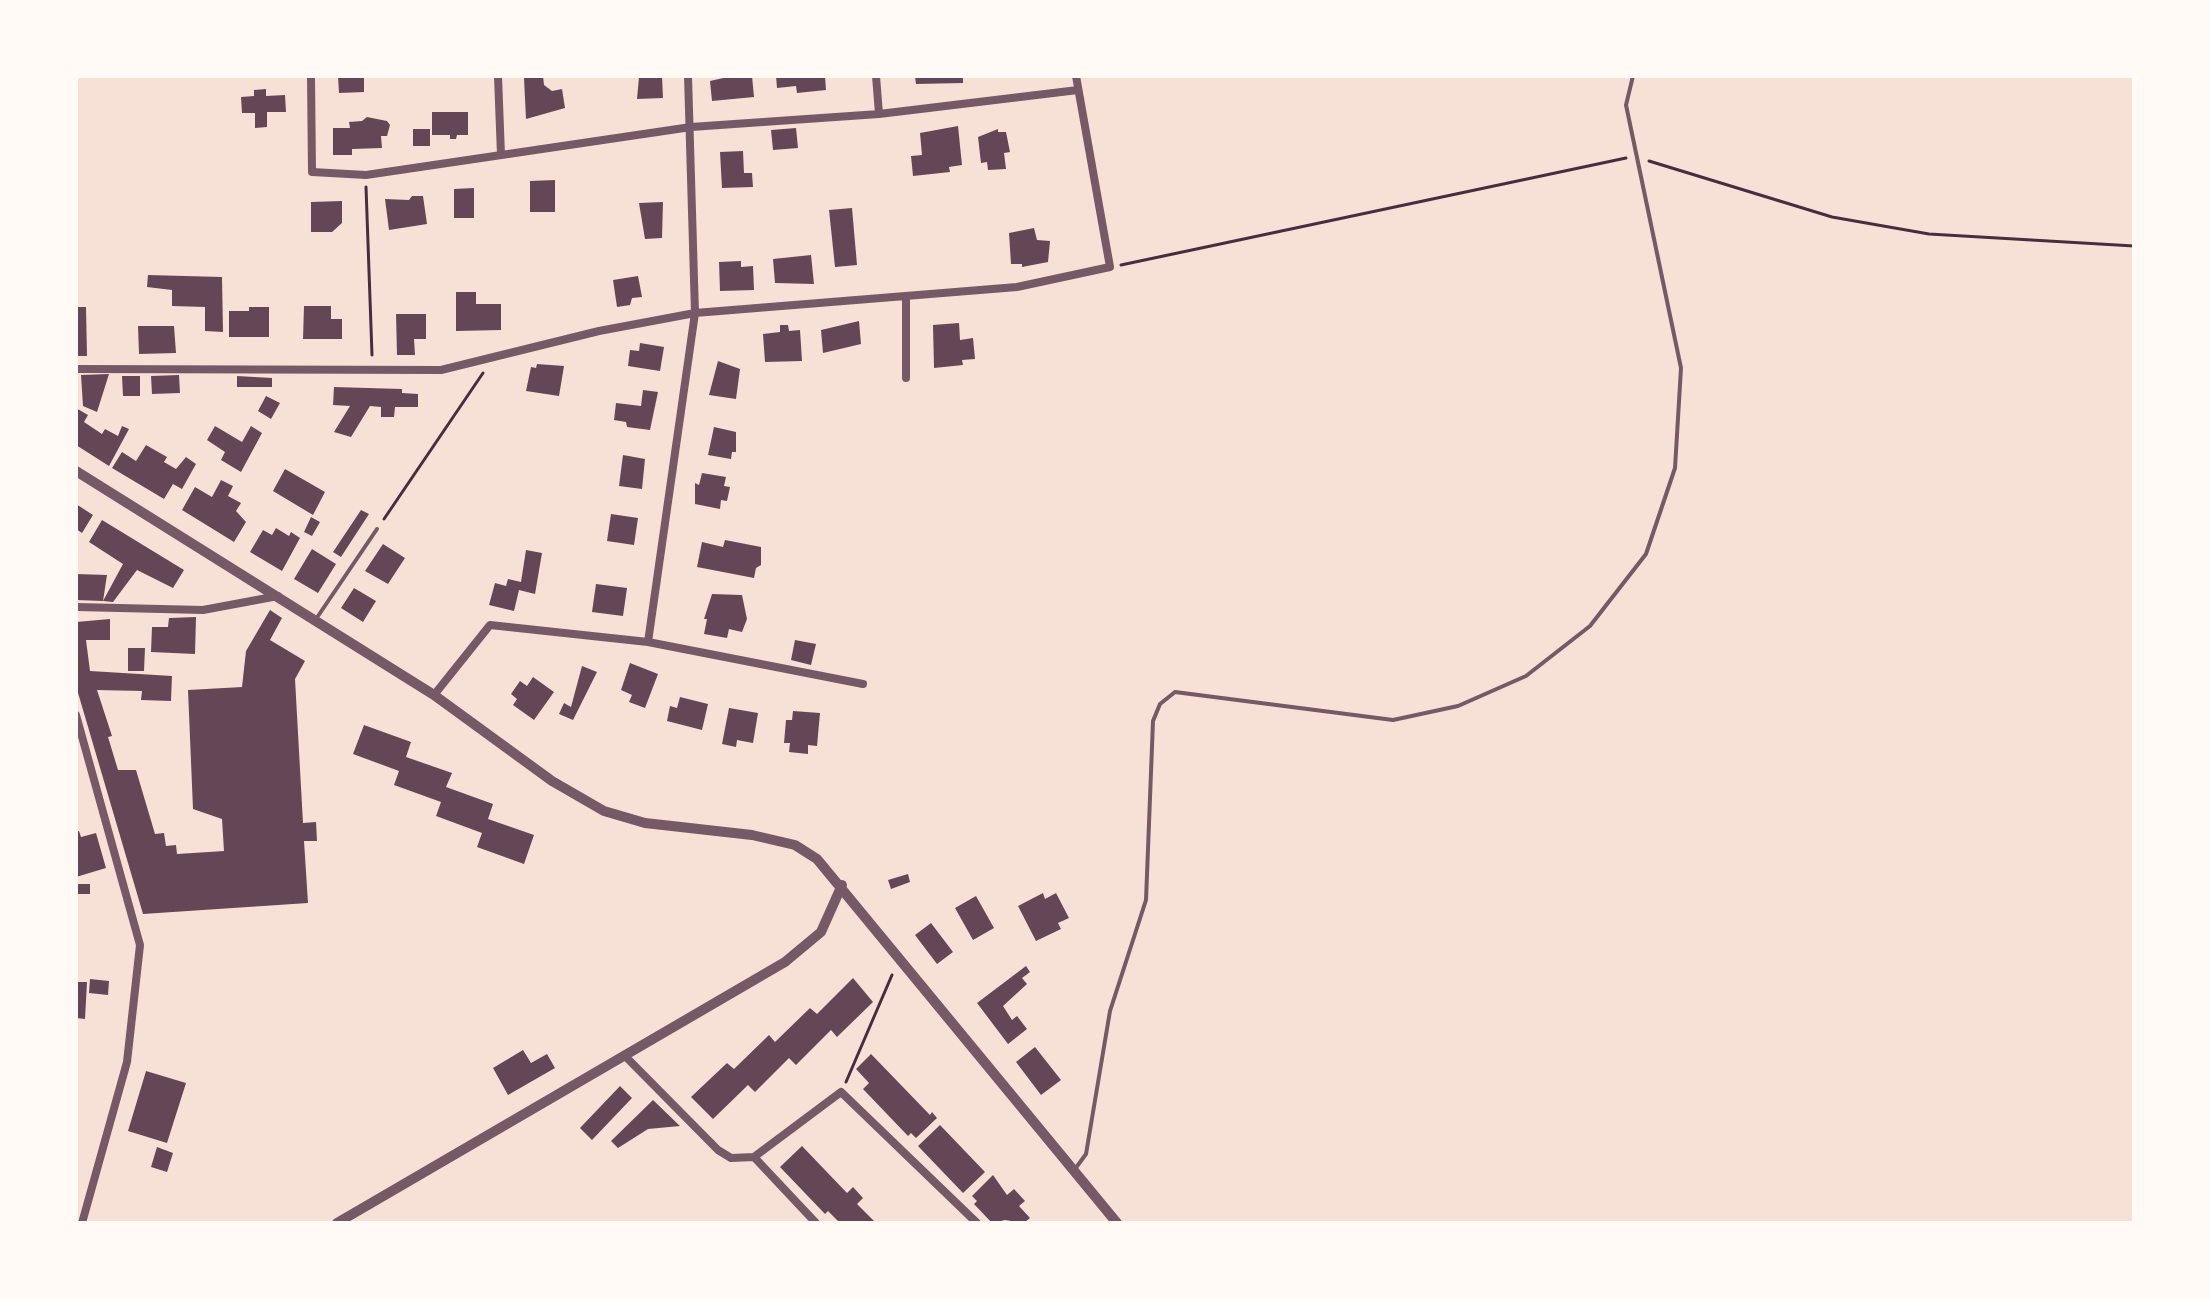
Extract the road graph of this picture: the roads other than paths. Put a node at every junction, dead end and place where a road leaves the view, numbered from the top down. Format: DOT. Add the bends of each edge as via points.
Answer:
graph roads {
  1 [pos="311,76"];
  2 [pos="498,76"];
  3 [pos="688,76"];
  4 [pos="876,76"];
  5 [pos="1076,76"];
  6 [pos="1633,76"];
  7 [pos="1078,90"];
  8 [pos="879,114"];
  9 [pos="691,127"];
  10 [pos="501,155"];
  11 [pos="906,296"];
  12 [pos="695,313"];
  13 [pos="76,369"];
  14 [pos="906,378"];
  15 [pos="76,471"];
  16 [pos="377,529"];
  17 [pos="279,596"];
  18 [pos="76,607"];
  19 [pos="316,619"];
  20 [pos="648,642"];
  21 [pos="863,684"];
  22 [pos="434,695"];
  23 [pos="76,715"];
  24 [pos="842,885"];
  25 [pos="627,1058"];
  26 [pos="754,1157"];
  27 [pos="1073,1171"];
  28 [pos="82,1223"];
  29 [pos="337,1223"];
  30 [pos="816,1223"];
  31 [pos="977,1223"];
  32 [pos="1117,1223"];
  1 -- 10 [label="street" via="312,172 366,175"];
  2 -- 10 [label="street"];
  3 -- 9 [label="street"];
  4 -- 8 [label="street"];
  5 -- 7 [label="street"];
  6 -- 27 [label="lane" via="1626,105 1681,368 1675,468 1646,554 1590,626 1526,676 1458,706 1393,720 1175,692 1160,704 1153,721 1146,900 1110,1011 1086,1154"];
  7 -- 8 [label="street"];
  7 -- 11 [label="street" via="1110,267 1017,287"];
  8 -- 9 [label="street"];
  9 -- 10 [label="street"];
  9 -- 12 [label="street"];
  11 -- 12 [label="street"];
  11 -- 14 [label="street"];
  12 -- 13 [label="street" via="441,370"];
  12 -- 20 [label="street"];
  15 -- 17 [label="street"];
  16 -- 19 [label="lane"];
  17 -- 18 [label="street" via="203,610"];
  17 -- 19 [label="street"];
  19 -- 22 [label="street"];
  20 -- 21 [label="street"];
  20 -- 22 [label="street" via="490,625"];
  22 -- 24 [label="street" via="552,781 604,811 645,823 795,845"];
  23 -- 28 [label="street" via="140,945 127,1062"];
  24 -- 25 [label="street" via="832,914 809,946"];
  24 -- 27 [label="street"];
  25 -- 26 [label="street" via="718,1150 731,1158"];
  25 -- 29 [label="street"];
  26 -- 30 [label="street"];
  26 -- 31 [label="street" via="841,1092"];
  27 -- 32 [label="street"];
}
